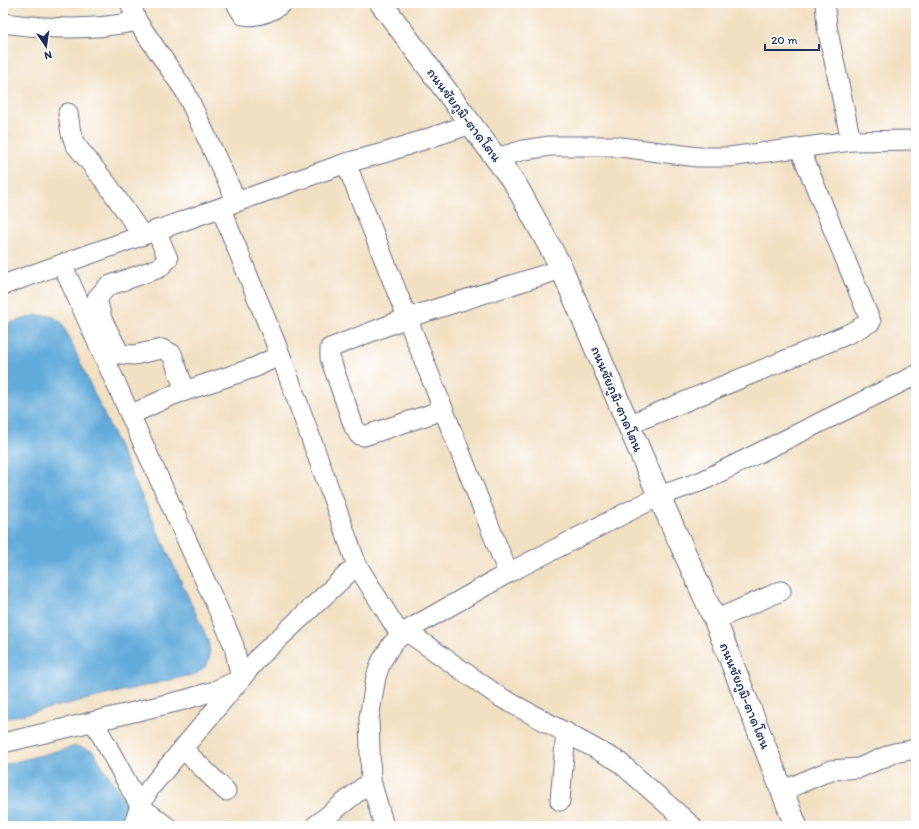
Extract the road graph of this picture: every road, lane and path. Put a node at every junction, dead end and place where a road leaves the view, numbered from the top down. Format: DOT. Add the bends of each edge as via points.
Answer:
graph roads {
  1 [pos="130,3"];
  2 [pos="236,3"];
  3 [pos="284,3"];
  4 [pos="381,3"];
  5 [pos="824,3"];
  6 [pos="3,22"];
  7 [pos="137,22"];
  8 [pos="68,113"];
  9 [pos="471,124"];
  10 [pos="916,140"];
  11 [pos="851,141"];
  12 [pos="800,149"];
  13 [pos="496,158"];
  14 [pos="346,163"];
  15 [pos="229,205"];
  16 [pos="149,233"];
  17 [pos="62,264"];
  18 [pos="562,269"];
  19 [pos="3,285"];
  20 [pos="406,318"];
  21 [pos="280,355"];
  22 [pos="916,375"];
  23 [pos="185,391"];
  24 [pos="443,410"];
  25 [pos="130,414"];
  26 [pos="628,425"];
  27 [pos="659,496"];
  28 [pos="357,565"];
  29 [pos="508,573"];
  30 [pos="781,591"];
  31 [pos="715,620"];
  32 [pos="404,634"];
  33 [pos="241,679"];
  34 [pos="94,722"];
  35 [pos="566,732"];
  36 [pos="3,743"];
  37 [pos="182,749"];
  38 [pos="916,749"];
  39 [pos="371,781"];
  40 [pos="226,791"];
  41 [pos="782,791"];
  42 [pos="560,801"];
  43 [pos="140,806"];
  44 [pos="684,824"];
  45 [pos="133,826"];
  46 [pos="166,826"];
  47 [pos="315,826"];
  48 [pos="384,826"];
  49 [pos="796,826"];
  1 -- 7 [label="street"];
  2 -- 3 [label="street" via="243,15 252,17 272,11"];
  4 -- 9 [label="main road, ถนนชัยภูมิ-ตาดโตน"];
  5 -- 11 [label="street"];
  6 -- 7 [label="street" via="35,27 110,27"];
  7 -- 15 [label="street" via="185,91"];
  8 -- 16 [label="street" via="75,144"];
  9 -- 13 [label="main road, ถนนชัยภูมิ-ตาดโตน"];
  9 -- 14 [label="street"];
  10 -- 11 [label="street"];
  11 -- 12 [label="street"];
  12 -- 13 [label="street" via="729,158 698,157 613,146 550,146"];
  12 -- 26 [label="street" via="871,322 846,335"];
  13 -- 18 [label="main road, ถนนชัยภูมิ-ตาดโตน" via="528,204"];
  14 -- 15 [label="street"];
  14 -- 20 [label="street"];
  15 -- 16 [label="street"];
  15 -- 21 [label="street"];
  16 -- 17 [label="street"];
  16 -- 23 [label="street" via="168,259 159,268 108,286 97,298 102,319 120,354 134,355 162,349 172,354"];
  17 -- 19 [label="street"];
  17 -- 25 [label="street"];
  18 -- 20 [label="street"];
  18 -- 26 [label="main road, ถนนชัยภูมิ-ตาดโตน"];
  20 -- 24 [label="street"];
  20 -- 24 [label="street" via="330,348 329,354 354,427 359,435 364,436"];
  21 -- 23 [label="street" via="256,367"];
  21 -- 28 [label="street"];
  22 -- 27 [label="street" via="702,481"];
  23 -- 25 [label="street"];
  24 -- 29 [label="street"];
  25 -- 33 [label="street" via="234,646"];
  26 -- 27 [label="main road, ถนนชัยภูมิ-ตาดโตน"];
  27 -- 29 [label="street"];
  27 -- 31 [label="main road, ถนนชัยภูมิ-ตาดโตน"];
  28 -- 32 [label="street"];
  28 -- 33 [label="street" via="259,657"];
  29 -- 32 [label="street"];
  30 -- 31 [label="street"];
  31 -- 41 [label="main road, ถนนชัยภูมิ-ตาดโตน"];
  32 -- 35 [label="street" via="500,697"];
  32 -- 39 [label="street" via="392,644 381,662 376,677 369,718"];
  33 -- 34 [label="street" via="184,700"];
  33 -- 37 [label="street"];
  34 -- 36 [label="street"];
  34 -- 43 [label="street"];
  35 -- 42 [label="street"];
  35 -- 44 [label="street" via="618,761"];
  37 -- 40 [label="street"];
  37 -- 43 [label="street" via="150,788"];
  38 -- 41 [label="street" via="894,753 859,768 831,770"];
  39 -- 47 [label="street"];
  39 -- 48 [label="street"];
  41 -- 49 [label="main road, ถนนชัยภูมิ-ตาดโตน"];
  43 -- 45 [label="street"];
  43 -- 46 [label="street"];
}
